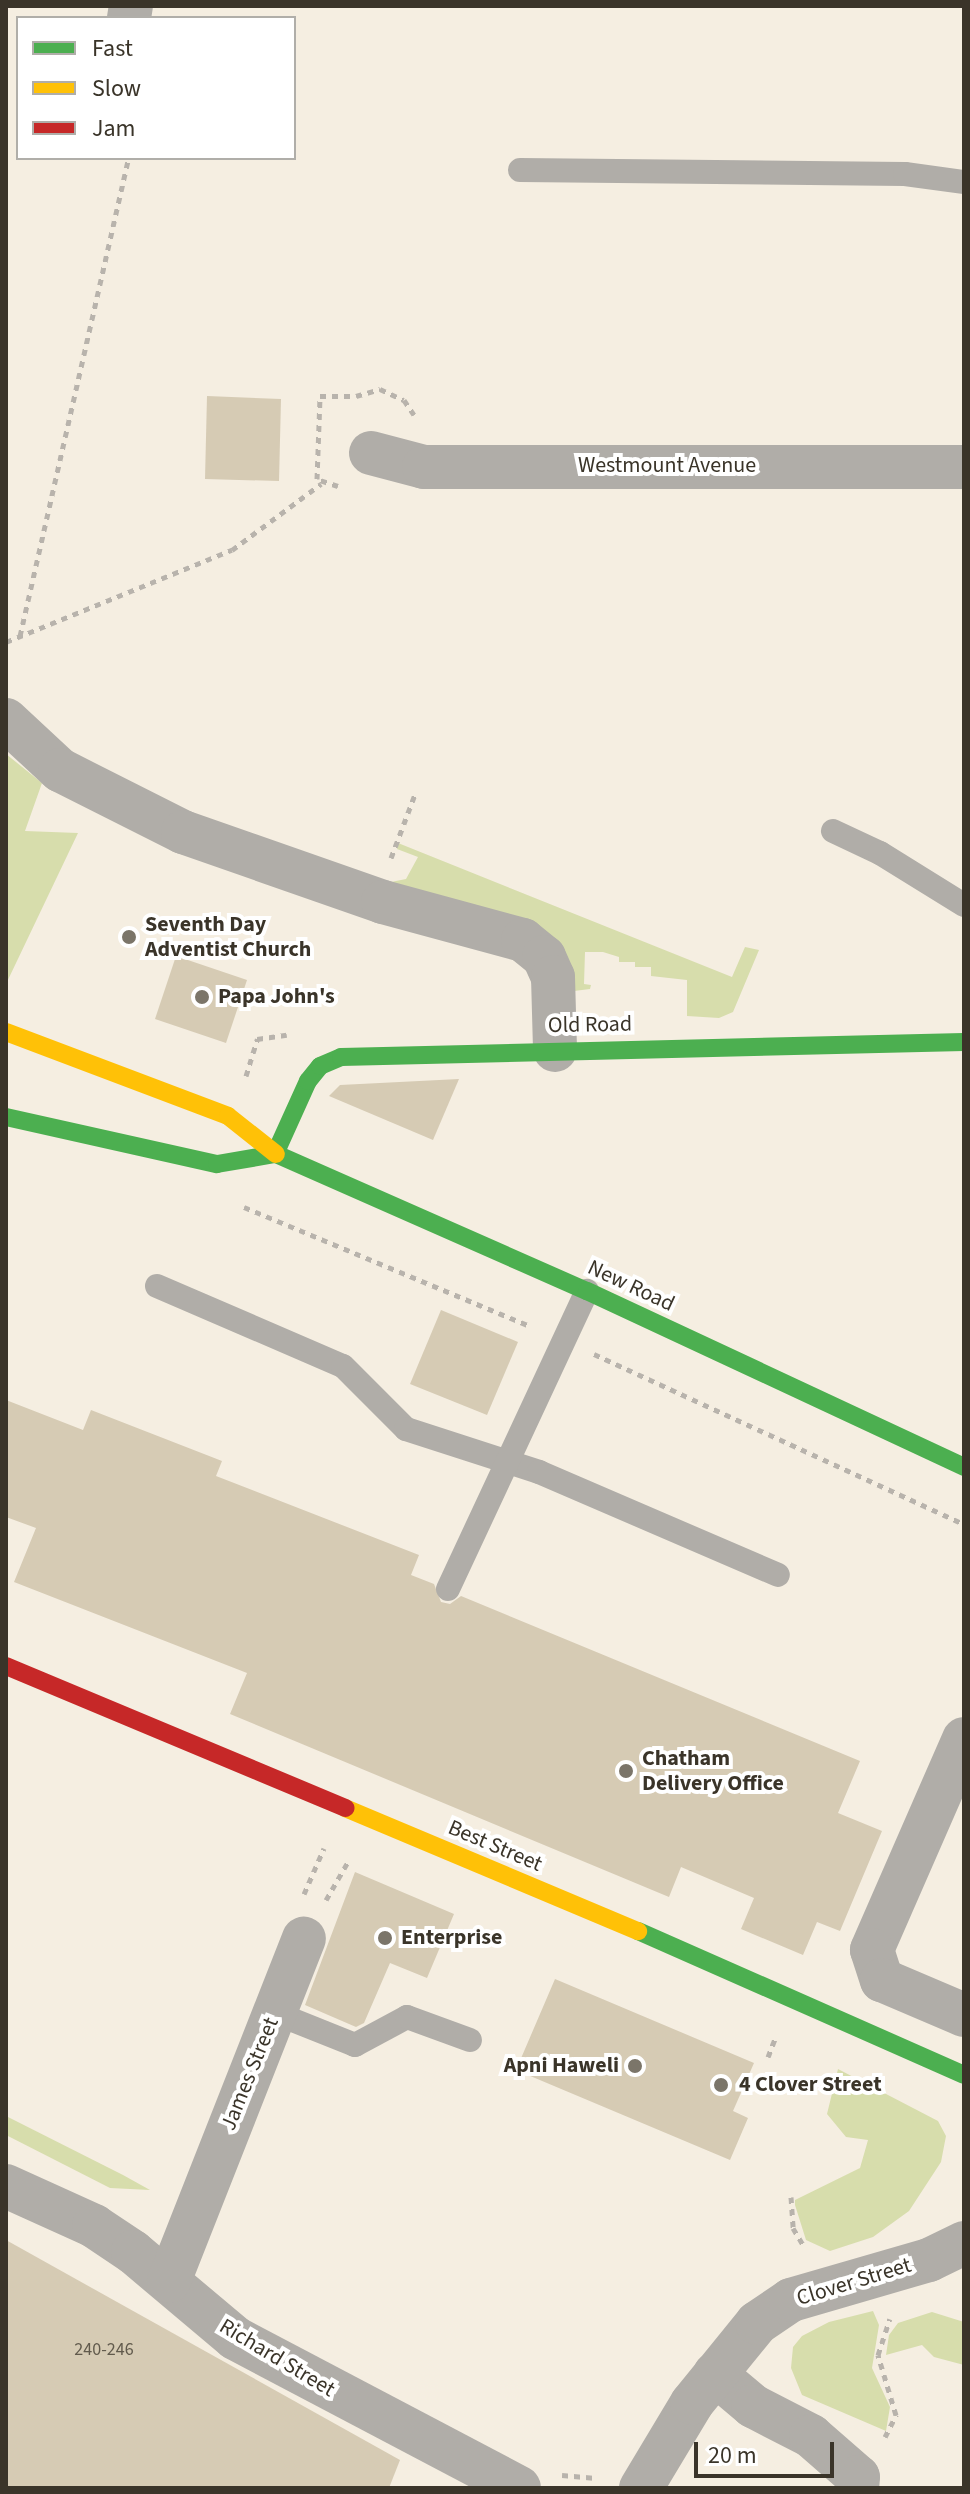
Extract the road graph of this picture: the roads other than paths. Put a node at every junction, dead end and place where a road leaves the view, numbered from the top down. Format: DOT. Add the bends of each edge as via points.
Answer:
graph roads {
  1 [pos="520,170"];
  2 [pos="964,182"];
  3 [pos="371,453"];
  4 [pos="964,467"];
  5 [pos="6,720"];
  6 [pos="833,831"];
  7 [pos="964,905"];
  8 [pos="6,1032"];
  9 [pos="964,1042"];
  10 [pos="555,1050"];
  11 [pos="6,1117"];
  12 [pos="275,1154"];
  13 [pos="157,1286"];
  14 [pos="587,1291"];
  15 [pos="505,1462"];
  16 [pos="964,1467"];
  17 [pos="778,1575"];
  18 [pos="448,1589"];
  19 [pos="6,1666"];
  20 [pos="964,1739"];
  21 [pos="304,1939"];
  22 [pos="275,2013"];
  23 [pos="964,2015"];
  24 [pos="470,2040"];
  25 [pos="964,2075"];
  26 [pos="6,2186"];
  27 [pos="962,2249"];
  28 [pos="154,2269"];
  29 [pos="715,2374"];
  30 [pos="535,2480"];
  31 [pos="624,2482"];
  32 [pos="857,2488"];
  1 -- 2 [label="lane" via="905,174"];
  3 -- 4 [label="street, Westmount Avenue" via="424,467"];
  5 -- 10 [label="street" via="60,770 183,832 383,902 503,932 537,951 553,977"];
  6 -- 7 [label="lane"];
  8 -- 12 [label="main road, New Road" via="228,1116"];
  9 -- 10 [label="main road, Old Road"];
  10 -- 12 [label="main road, Old Road" via="363,1055 326,1062 302,1091"];
  11 -- 12 [label="main road" via="217,1164"];
  12 -- 14 [label="main road, New Road"];
  13 -- 15 [label="lane" via="343,1366 406,1429"];
  14 -- 15 [label="lane"];
  14 -- 16 [label="main road, New Road"];
  15 -- 17 [label="lane"];
  15 -- 18 [label="lane"];
  19 -- 25 [label="main road, Best Street" via="720,1966"];
  20 -- 23 [label="street" via="872,1950 882,1980"];
  21 -- 22 [label="street, James Street"];
  22 -- 24 [label="lane" via="355,2045 407,2017"];
  22 -- 28 [label="street, James Street" via="196,2209 170,2215"];
  26 -- 28 [label="street, Richard Street" via="94,2226"];
  27 -- 29 [label="street, Clover Street" via="791,2300 757,2323"];
  28 -- 30 [label="street, Richard Street" via="235,2338"];
  29 -- 31 [label="street, Clover Street"];
  29 -- 32 [label="street" via="753,2406 811,2436 858,2477"];
}
